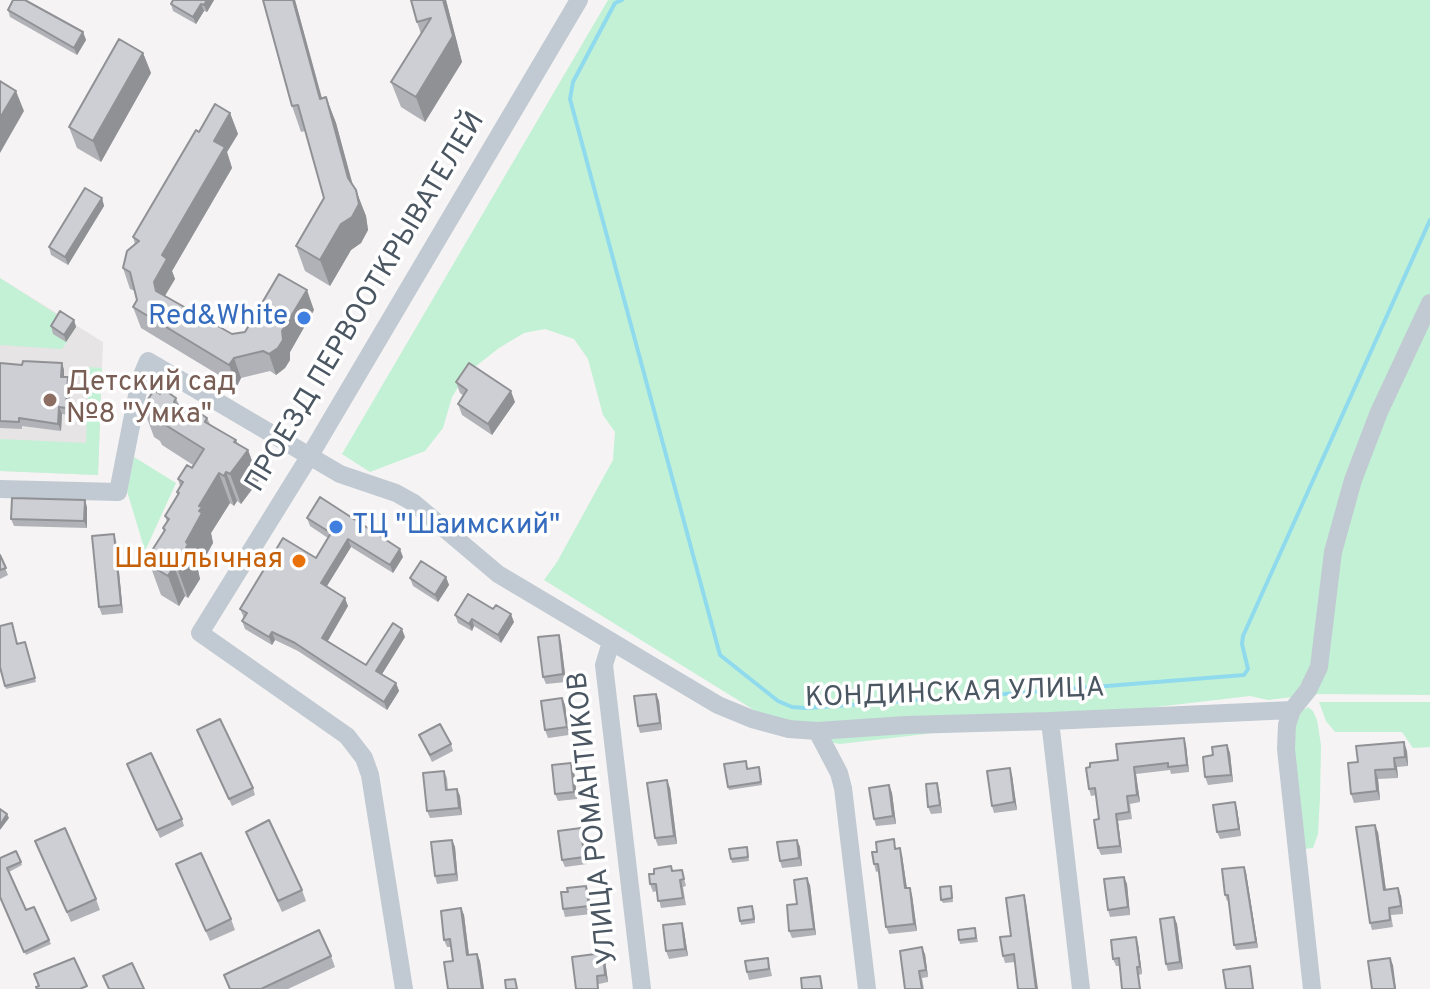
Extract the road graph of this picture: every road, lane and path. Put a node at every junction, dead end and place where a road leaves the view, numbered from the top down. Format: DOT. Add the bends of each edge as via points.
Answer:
graph roads {
  1 [pos="579,0"];
  2 [pos="1430,303"];
  3 [pos="309,457"];
  4 [pos="0,489"];
  5 [pos="611,642"];
  6 [pos="1292,710"];
  7 [pos="1050,721"];
  8 [pos="817,731"];
  9 [pos="404,989"];
  10 [pos="642,989"];
  11 [pos="867,989"];
  12 [pos="1081,989"];
  13 [pos="1312,989"];
  1 -- 3 [label="street, ПРОЕЗД ПЕРВООТКРЫВАТЕЛЕЙ"];
  2 -- 6 [label="street" via="1353,480 1333,552 1319,667"];
  3 -- 4 [label="street, КОНДИНСКАЯ УЛИЦА" via="148,361 118,492"];
  3 -- 5 [label="street, КОНДИНСКАЯ УЛИЦА" via="414,503 498,574"];
  3 -- 9 [label="street, ПРОЕЗД ПЕРВООТКРЫВАТЕЛЕЙ" via="200,633 347,736 364,758"];
  5 -- 8 [label="street, КОНДИНСКАЯ УЛИЦА" via="730,711 789,729"];
  5 -- 10 [label="street, УЛИЦА РОМАНТИКОВ" via="604,665"];
  6 -- 7 [label="street, КОНДИНСКАЯ УЛИЦА"];
  6 -- 13 [label="street" via="1286,749"];
  7 -- 8 [label="street, КОНДИНСКАЯ УЛИЦА"];
  7 -- 12 [label="street"];
  8 -- 11 [label="street" via="843,788"];
}
